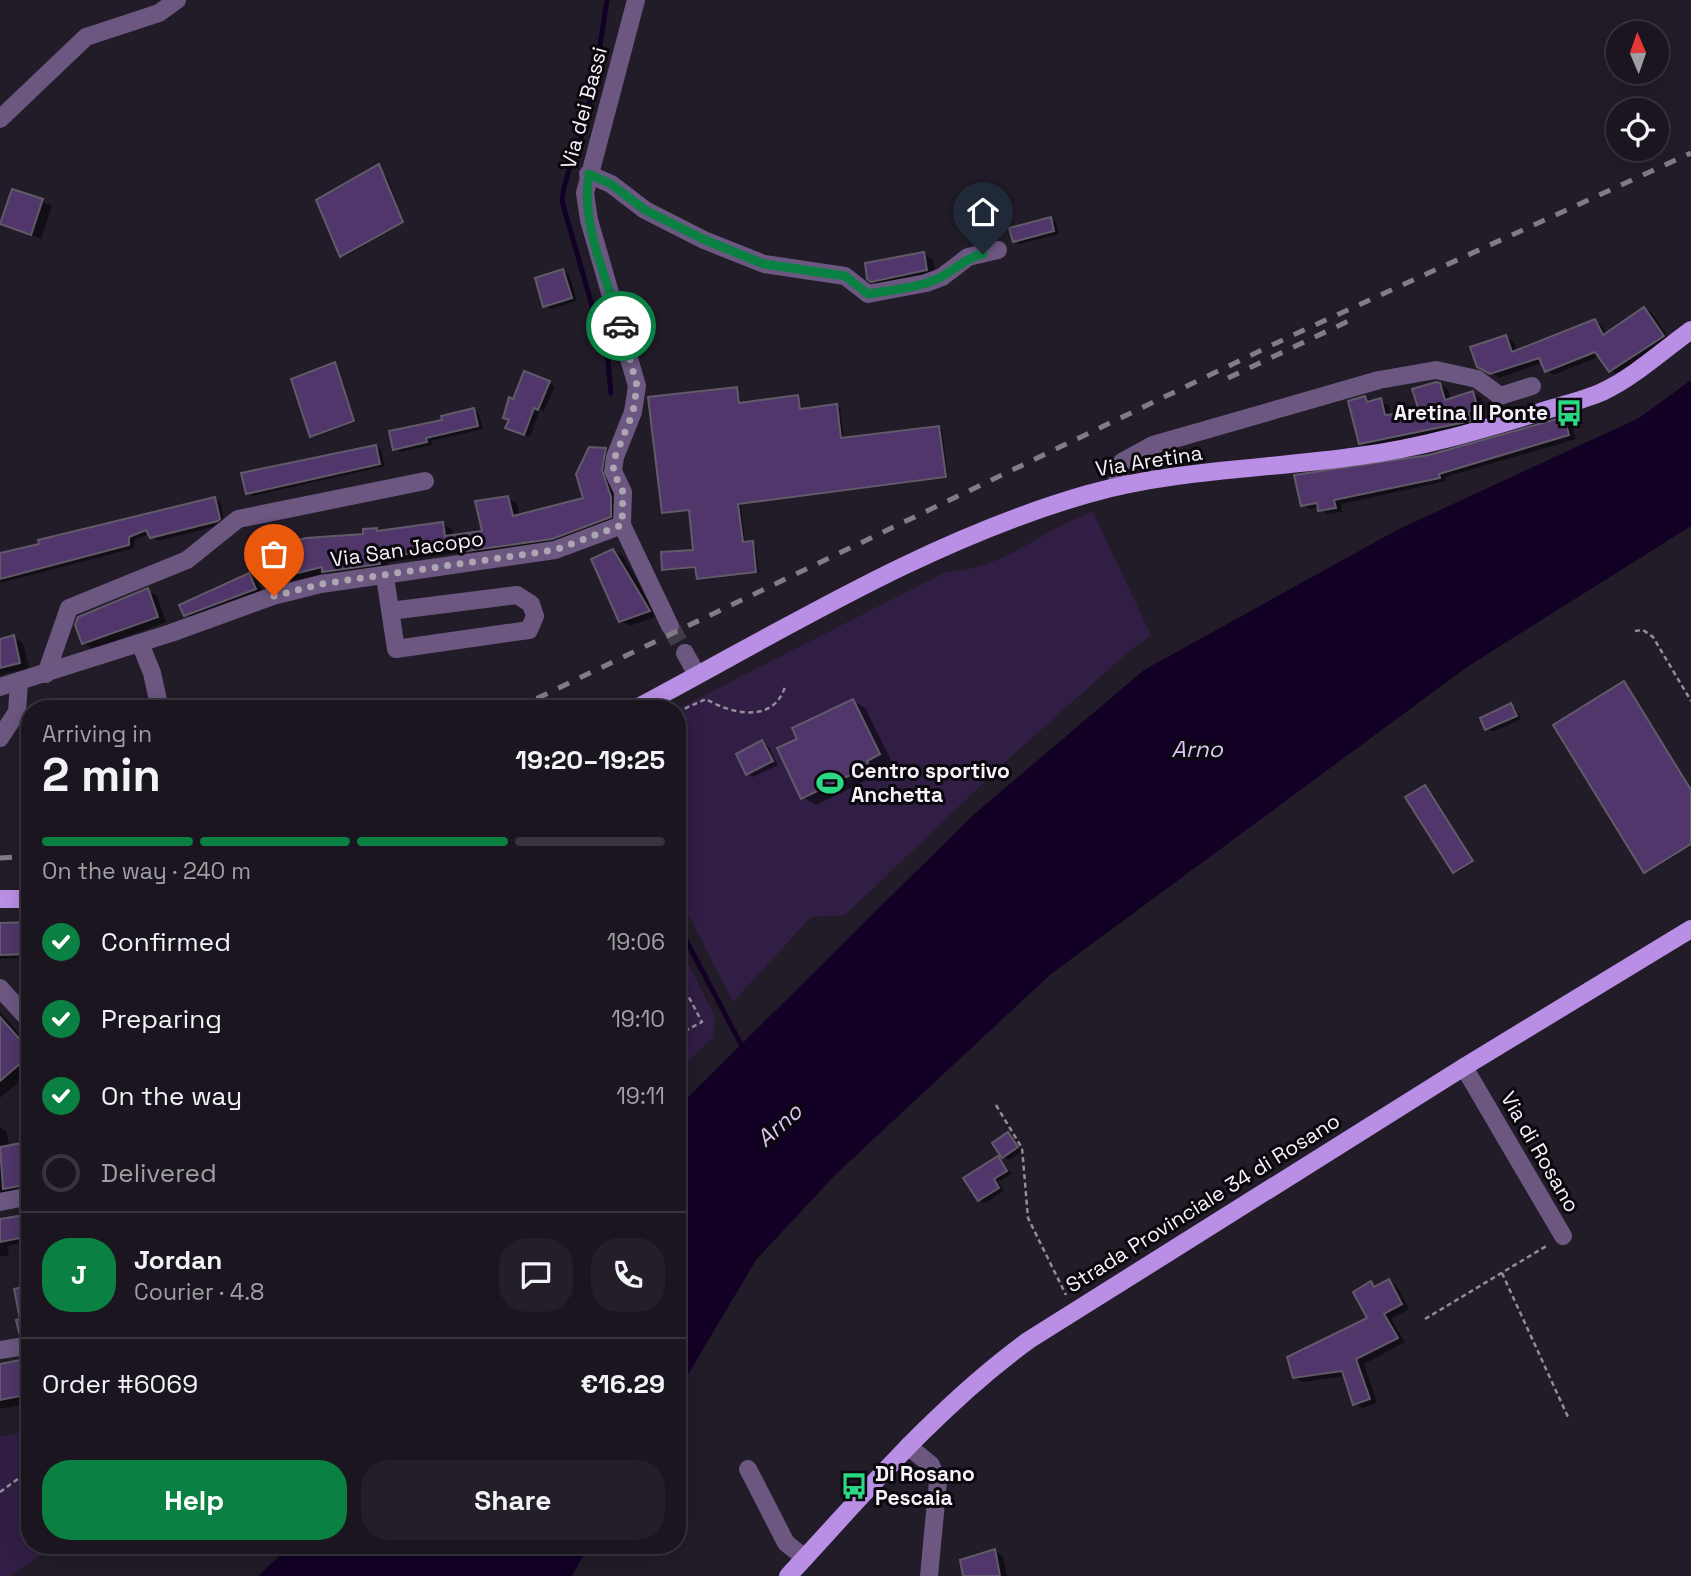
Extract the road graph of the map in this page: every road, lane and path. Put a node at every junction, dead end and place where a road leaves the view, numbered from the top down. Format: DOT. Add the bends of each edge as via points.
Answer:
graph roads {
  1 [pos="177,0"];
  2 [pos="636,0"];
  3 [pos="0,119"];
  4 [pos="589,174"];
  5 [pos="998,250"];
  6 [pos="1691,330"];
  7 [pos="1532,386"];
  8 [pos="425,481"];
  9 [pos="1116,486"];
  10 [pos="622,525"];
  11 [pos="385,577"];
  12 [pos="390,611"];
  13 [pos="670,626"];
  14 [pos="1634,631"];
  15 [pos="140,643"];
  16 [pos="685,653"];
  17 [pos="46,674"];
  18 [pos="697,675"];
  19 [pos="19,682"];
  20 [pos="0,687"];
  21 [pos="785,687"];
  22 [pos="158,700"];
  23 [pos="651,700"];
  24 [pos="1691,701"];
  25 [pos="686,708"];
  26 [pos="0,738"];
  27 [pos="0,899"];
  28 [pos="21,899"];
  29 [pos="1691,929"];
  30 [pos="0,988"];
  31 [pos="686,996"];
  32 [pos="21,1011"];
  33 [pos="686,1030"];
  34 [pos="1464,1066"];
  35 [pos="996,1105"];
  36 [pos="21,1198"];
  37 [pos="0,1202"];
  38 [pos="1563,1236"];
  39 [pos="1502,1273"];
  40 [pos="1074,1311"];
  41 [pos="1425,1318"];
  42 [pos="21,1346"];
  43 [pos="0,1350"];
  44 [pos="1568,1417"];
  45 [pos="908,1446"];
  46 [pos="748,1469"];
  47 [pos="21,1476"];
  48 [pos="0,1492"];
  49 [pos="805,1558"];
  50 [pos="788,1576"];
  51 [pos="929,1576"];
  1 -- 3 [label="street" via="159,13 86,37"];
  2 -- 4 [label="street, Via dei Bassi"];
  4 -- 5 [label="street" via="645,210 705,240 764,264 845,276 868,294 926,283 968,257"];
  4 -- 10 [label="street, Via dei Bassi" via="585,193 590,220 637,386 613,471 623,492"];
  6 -- 9 [label="main road, Via Aretina" via="1602,391 1491,427 1360,456"];
  7 -- 9 [label="street" via="1500,396 1477,379 1436,370 1379,380 1153,445 1122,462"];
  8 -- 17 [label="street" via="238,519 187,560 69,608"];
  9 -- 18 [label="main road, Via Aretina" via="964,538"];
  10 -- 11 [label="street, Via San Jacopo" via="555,550"];
  10 -- 13 [label="street, Via dei Bassi"];
  11 -- 12 [label="street"];
  11 -- 15 [label="street, Via San Jacopo" via="321,584 274,596"];
  12 -- 12 [label="street" via="396,649 529,630 535,616 531,604 517,595"];
  14 -- 24 [label="path" via="1643,630 1653,637"];
  15 -- 17 [label="street, Via San Jacopo"];
  15 -- 22 [label="street"];
  16 -- 18 [label="street"];
  17 -- 19 [label="street, Via San Jacopo"];
  18 -- 23 [label="main road, Via Aretina"];
  19 -- 20 [label="street, Via San Jacopo"];
  19 -- 26 [label="street" via="17,712"];
  21 -- 25 [label="path" via="782,697 756,711 736,714 706,699"];
  27 -- 28 [label="main road"];
  29 -- 34 [label="main road, Strada Provinciale 34 di Rosano"];
  30 -- 32 [label="street"];
  31 -- 33 [label="path" via="702,1022"];
  34 -- 38 [label="street, Via di Rosano"];
  34 -- 40 [label="main road, Strada Provinciale 34 di Rosano"];
  35 -- 40 [label="path" via="1022,1148 1028,1218"];
  36 -- 37 [label="street"];
  38 -- 39 [label="path, Via di Rosano"];
  39 -- 41 [label="path, Via di Rosano"];
  39 -- 44 [label="path"];
  40 -- 45 [label="main road, Strada Provinciale 34 di Rosano" via="985,1373"];
  42 -- 43 [label="street"];
  45 -- 49 [label="main road, Strada Provinciale 34 di Rosano"];
  45 -- 51 [label="street" via="931,1465 938,1481"];
  46 -- 49 [label="street" via="786,1543"];
  47 -- 48 [label="path"];
  49 -- 50 [label="main road, Strada Provinciale 34 di Rosano"];
}
